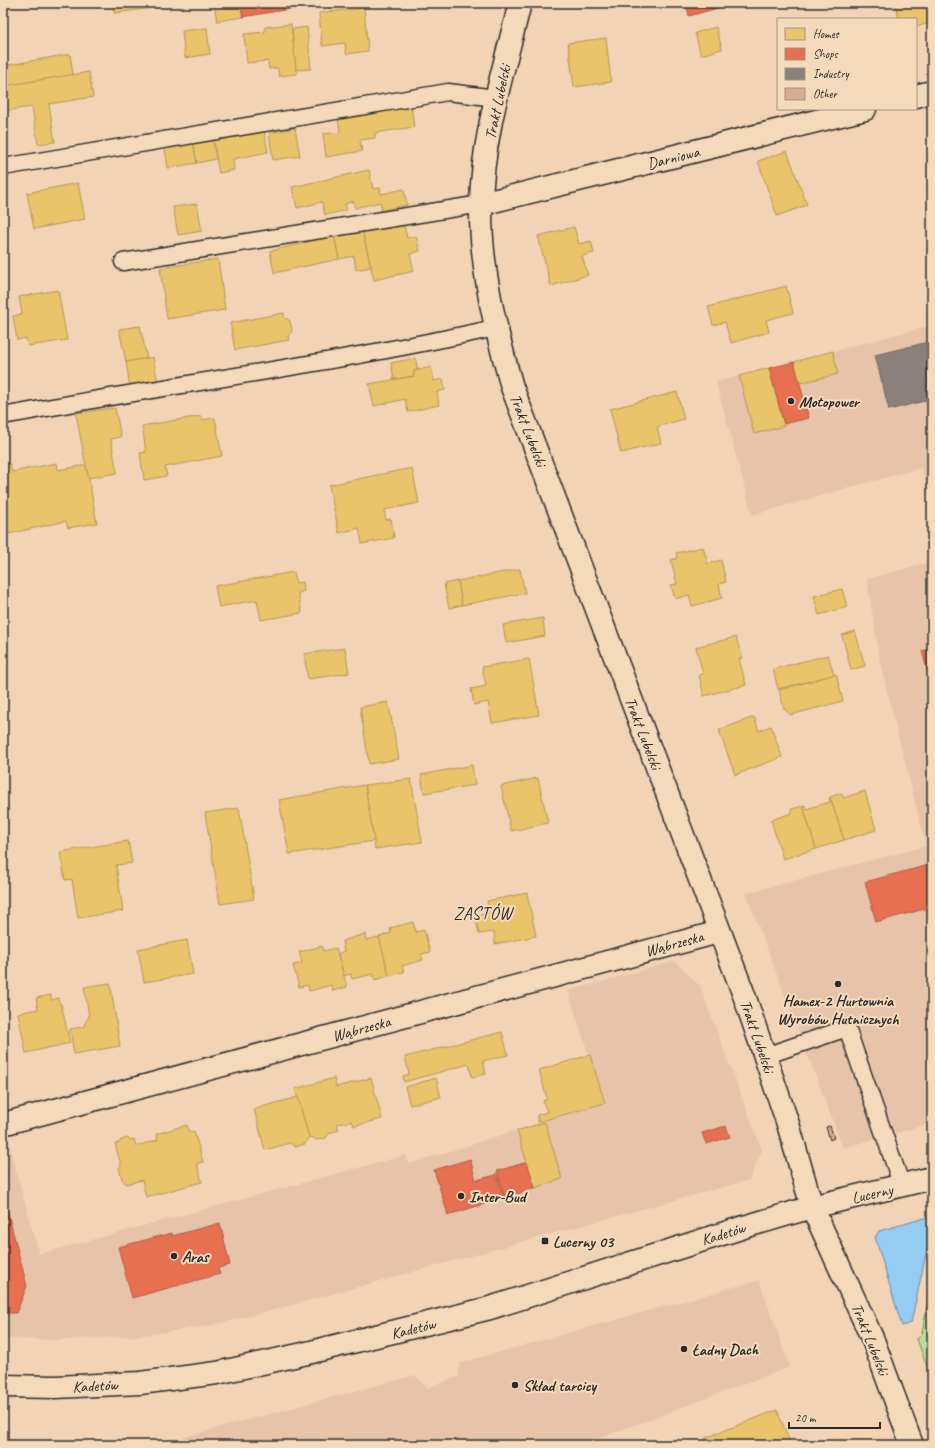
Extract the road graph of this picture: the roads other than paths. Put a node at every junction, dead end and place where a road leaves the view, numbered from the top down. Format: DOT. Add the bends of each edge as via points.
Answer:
graph roads {
  1 [pos="520,3"];
  2 [pos="932,92"];
  3 [pos="917,96"];
  4 [pos="496,98"];
  5 [pos="861,110"];
  6 [pos="3,167"];
  7 [pos="481,204"];
  8 [pos="123,262"];
  9 [pos="495,328"];
  10 [pos="3,416"];
  11 [pos="719,932"];
  12 [pos="765,1056"];
  13 [pos="3,1124"];
  14 [pos="932,1178"];
  15 [pos="902,1186"];
  16 [pos="812,1207"];
  17 [pos="3,1386"];
  18 [pos="912,1445"];
  1 -- 4 [label="street, Trakt Lubelski"];
  2 -- 3 [label="street"];
  4 -- 6 [label="lane" via="448,92"];
  4 -- 7 [label="street, Trakt Lubelski" via="487,147"];
  5 -- 7 [label="street, Darniowa"];
  7 -- 8 [label="lane"];
  7 -- 9 [label="street, Trakt Lubelski" via="483,258"];
  9 -- 10 [label="lane" via="329,362"];
  9 -- 11 [label="street, Trakt Lubelski" via="512,387"];
  11 -- 12 [label="street, Trakt Lubelski"];
  11 -- 13 [label="street, Wąbrzeska"];
  12 -- 15 [label="lane" via="846,1028"];
  12 -- 16 [label="street, Trakt Lubelski"];
  14 -- 15 [label="street, Lucerny"];
  15 -- 16 [label="street, Lucerny"];
  16 -- 17 [label="street, Kadetów" via="490,1308 303,1354 218,1372 140,1383 56,1387"];
  16 -- 18 [label="street, Trakt Lubelski" via="873,1340"];
}
